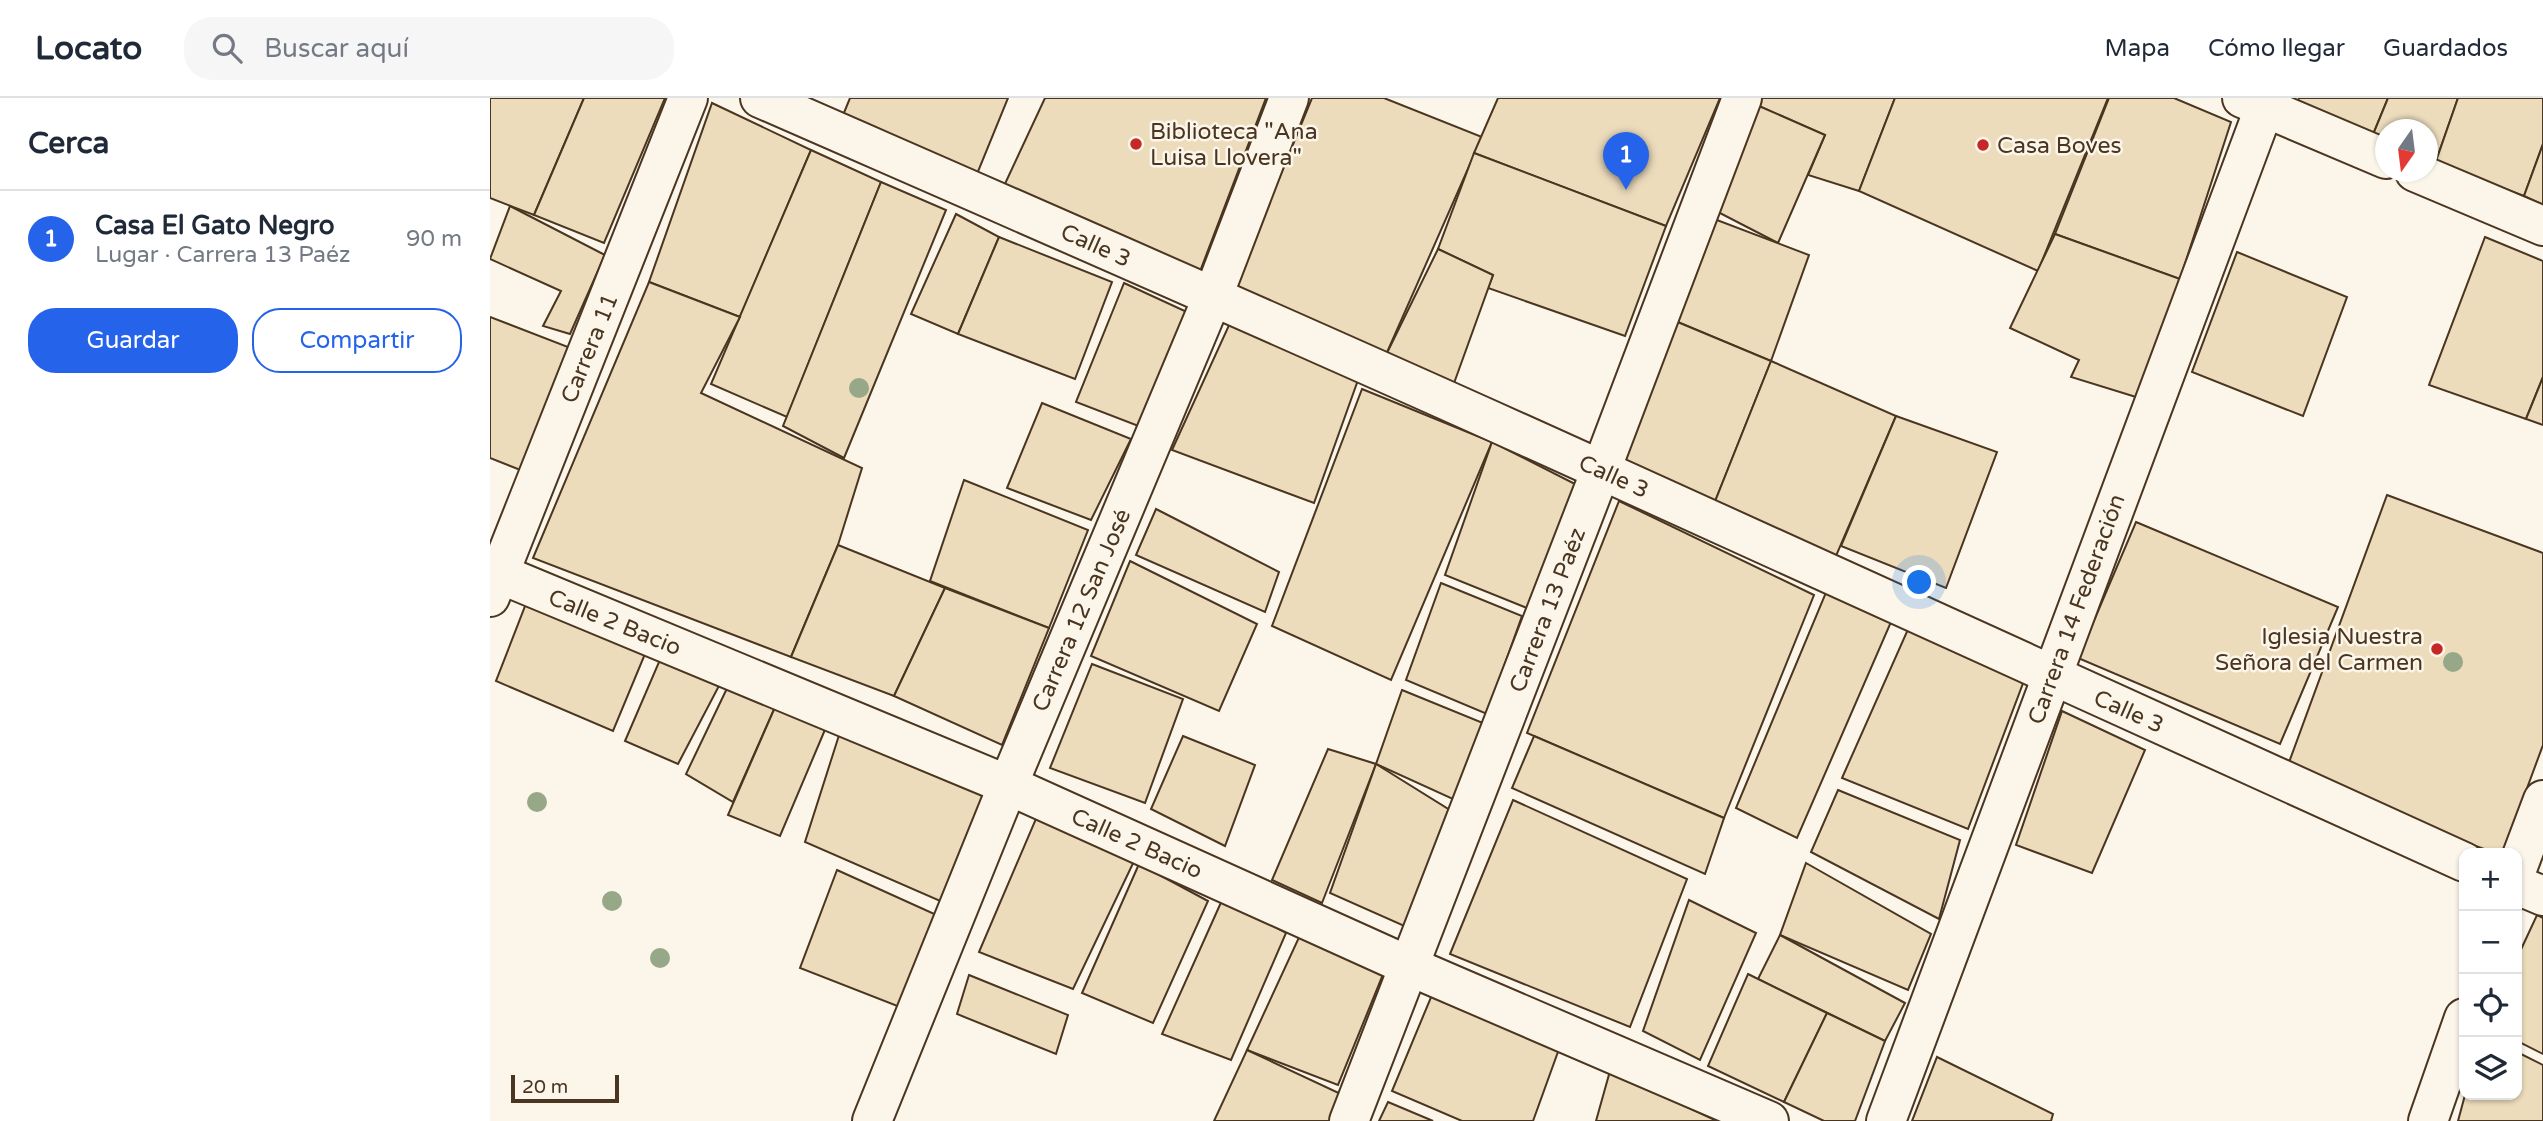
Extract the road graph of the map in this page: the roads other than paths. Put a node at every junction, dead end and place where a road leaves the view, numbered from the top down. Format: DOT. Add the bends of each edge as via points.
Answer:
graph roads {
  1 [pos="688,98"];
  2 [pos="760,98"];
  3 [pos="1289,98"];
  4 [pos="1742,98"];
  5 [pos="2258,101"];
  6 [pos="2375,154"];
  7 [pos="2438,182"];
  8 [pos="2543,226"];
  9 [pos="1213,296"];
  10 [pos="1601,470"];
  11 [pos="495,586"];
  12 [pos="2051,676"];
  13 [pos="1008,785"];
  14 [pos="2543,800"];
  15 [pos="2522,856"];
  16 [pos="2459,860"];
  17 [pos="2522,887"];
  18 [pos="2543,896"];
  19 [pos="1409,966"];
  20 [pos="2459,1032"];
  21 [pos="873,1121"];
  22 [pos="1349,1121"];
  23 [pos="1769,1121"];
  24 [pos="1886,1121"];
  25 [pos="2428,1121"];
  1 -- 11 [label="street, Carrera 11"];
  2 -- 9 [label="street, Calle 3"];
  3 -- 9 [label="street, Carrera 12 San José"];
  4 -- 10 [label="street, Carrera 13 Paéz"];
  5 -- 6 [label="street"];
  5 -- 12 [label="street, Carrera 14 Federación"];
  7 -- 8 [label="street"];
  9 -- 10 [label="street, Calle 3"];
  9 -- 13 [label="street, Carrera 12 San José"];
  10 -- 12 [label="street, Calle 3"];
  10 -- 19 [label="street, Carrera 13 Paéz"];
  11 -- 13 [label="street, Calle 2 Bacio"];
  12 -- 16 [label="street, Calle 3"];
  12 -- 24 [label="street, Carrera 14 Federación"];
  13 -- 19 [label="street, Calle 2 Bacio"];
  13 -- 21 [label="street, Carrera 12 San José"];
  14 -- 15 [label="street"];
  17 -- 18 [label="street"];
  19 -- 22 [label="street, Carrera 13 Paéz"];
  19 -- 23 [label="street, Calle 2 Bacio"];
  20 -- 25 [label="street"];
}
